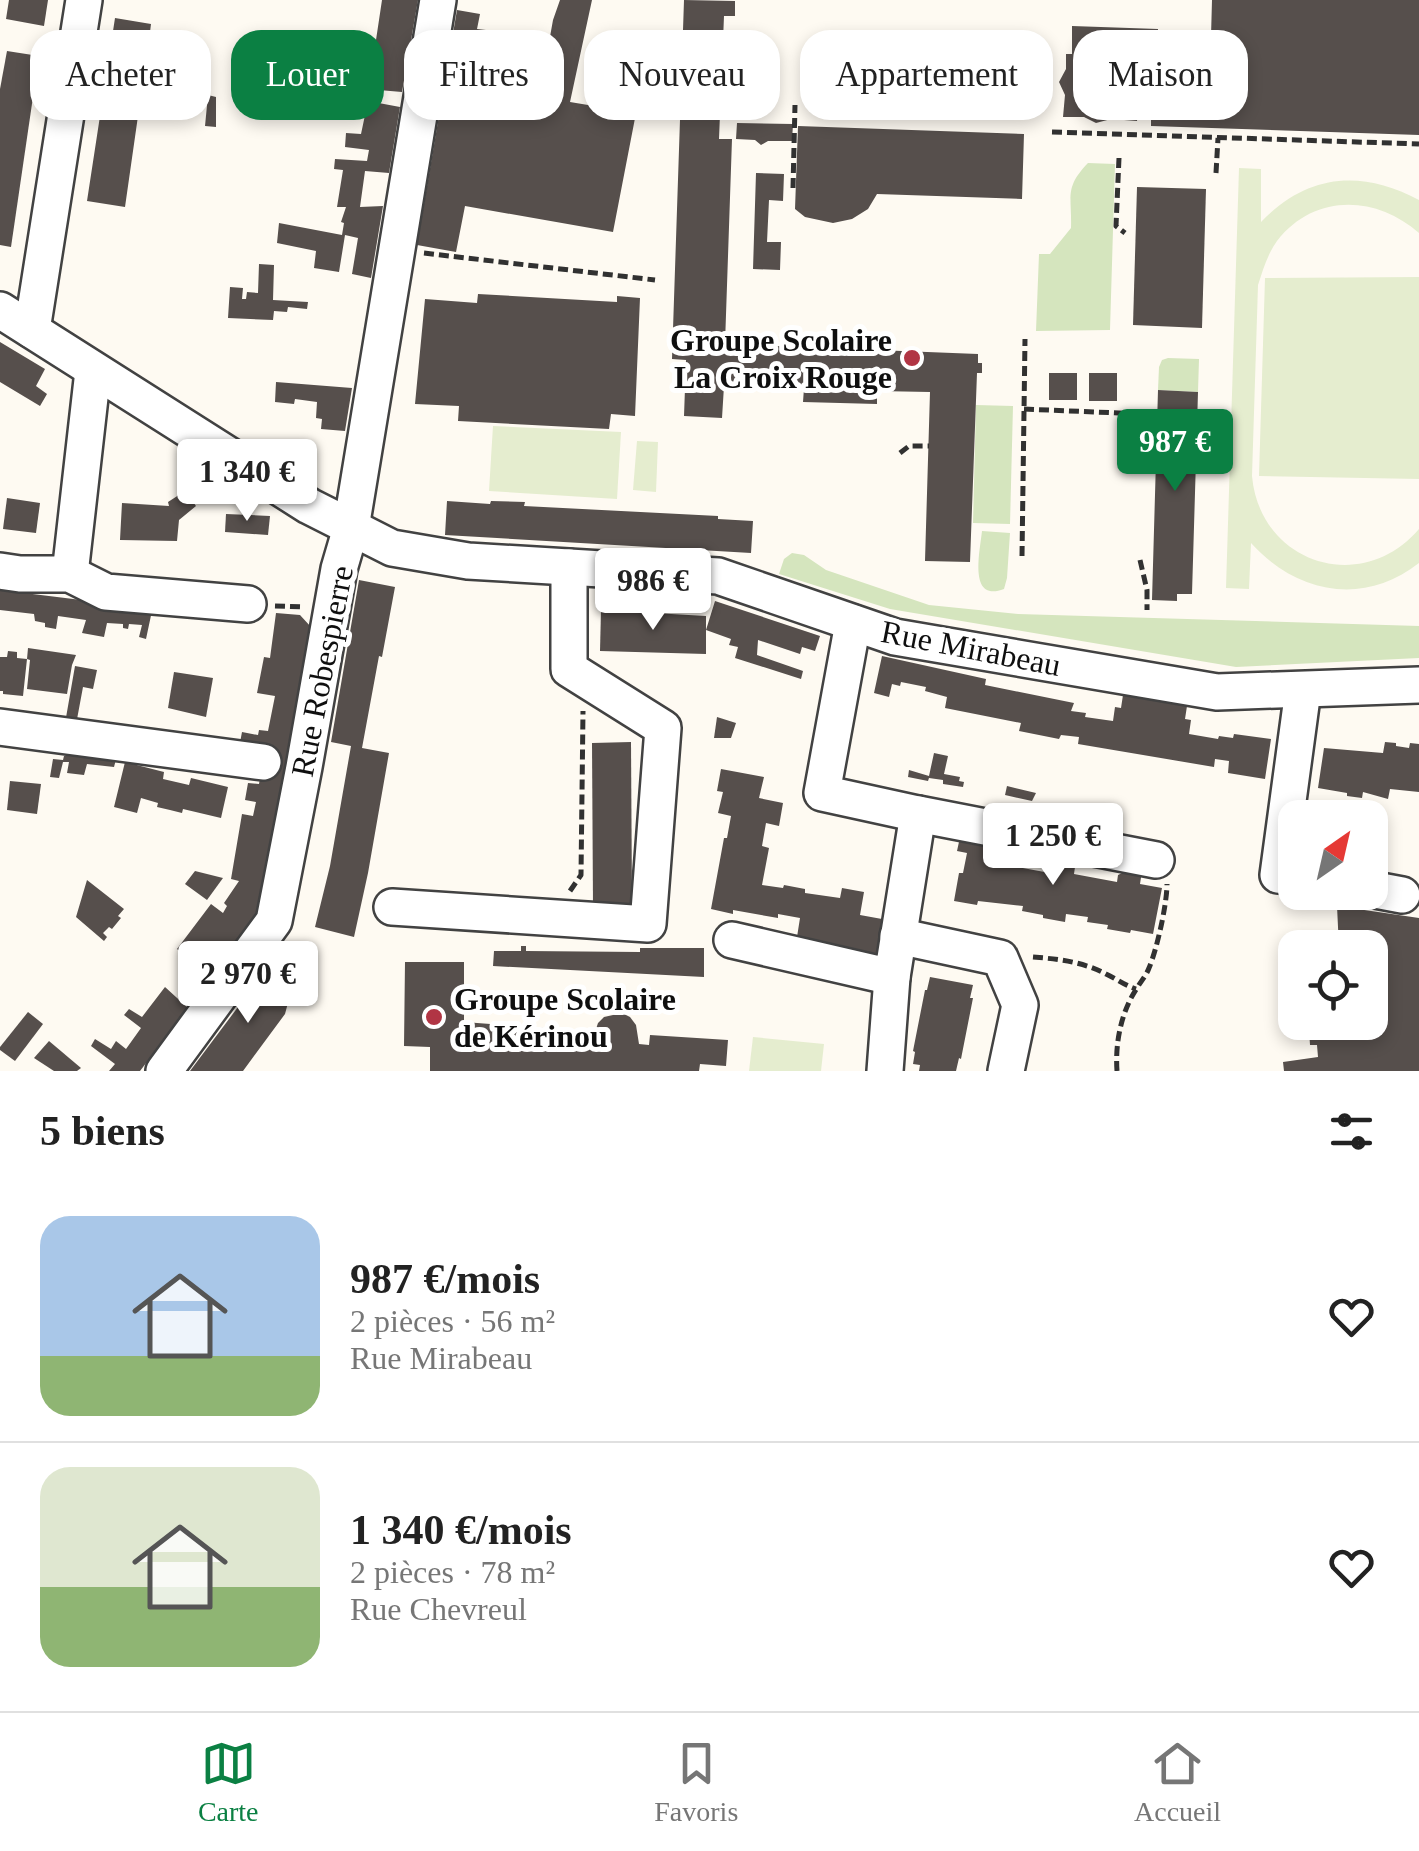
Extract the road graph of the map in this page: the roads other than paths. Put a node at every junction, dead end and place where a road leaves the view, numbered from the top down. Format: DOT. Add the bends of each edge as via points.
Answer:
graph roads {
  1 [pos="84,0"];
  2 [pos="438,0"];
  3 [pos="0,310"];
  4 [pos="32,330"];
  5 [pos="94,371"];
  6 [pos="351,528"];
  7 [pos="569,567"];
  8 [pos="0,571"];
  9 [pos="70,574"];
  10 [pos="248,604"];
  11 [pos="853,623"];
  12 [pos="1419,685"];
  13 [pos="1304,690"];
  14 [pos="0,727"];
  15 [pos="285,765"];
  16 [pos="1289,800"];
  17 [pos="918,814"];
  18 [pos="1156,860"];
  19 [pos="392,907"];
  20 [pos="898,936"];
  21 [pos="732,940"];
  22 [pos="892,978"];
  23 [pos="164,1071"];
  24 [pos="886,1071"];
  25 [pos="1006,1071"];
  1 -- 4 [label="street"];
  2 -- 6 [label="street, Rue Robespierre"];
  3 -- 4 [label="street, Rue Mirabeau"];
  4 -- 5 [label="street, Rue Mirabeau"];
  5 -- 6 [label="street, Rue Mirabeau"];
  5 -- 9 [label="street"];
  6 -- 7 [label="street, Rue Mirabeau" via="392,548"];
  6 -- 15 [label="street, Rue Robespierre"];
  7 -- 11 [label="street, Rue Mirabeau" via="718,576"];
  7 -- 19 [label="street" via="569,670 664,728 648,924"];
  8 -- 9 [label="street"];
  9 -- 10 [label="street" via="106,592"];
  11 -- 13 [label="street, Rue Mirabeau" via="896,637 1217,692"];
  11 -- 17 [label="street" via="822,793"];
  12 -- 13 [label="street, Rue Mirabeau"];
  13 -- 16 [label="street"];
  14 -- 15 [label="street"];
  15 -- 23 [label="street, Rue Robespierre" via="274,921"];
  17 -- 18 [label="street"];
  17 -- 20 [label="street"];
  20 -- 22 [label="street"];
  20 -- 25 [label="street" via="1000,958 1020,1005"];
  21 -- 22 [label="street"];
  22 -- 24 [label="street"];
}
